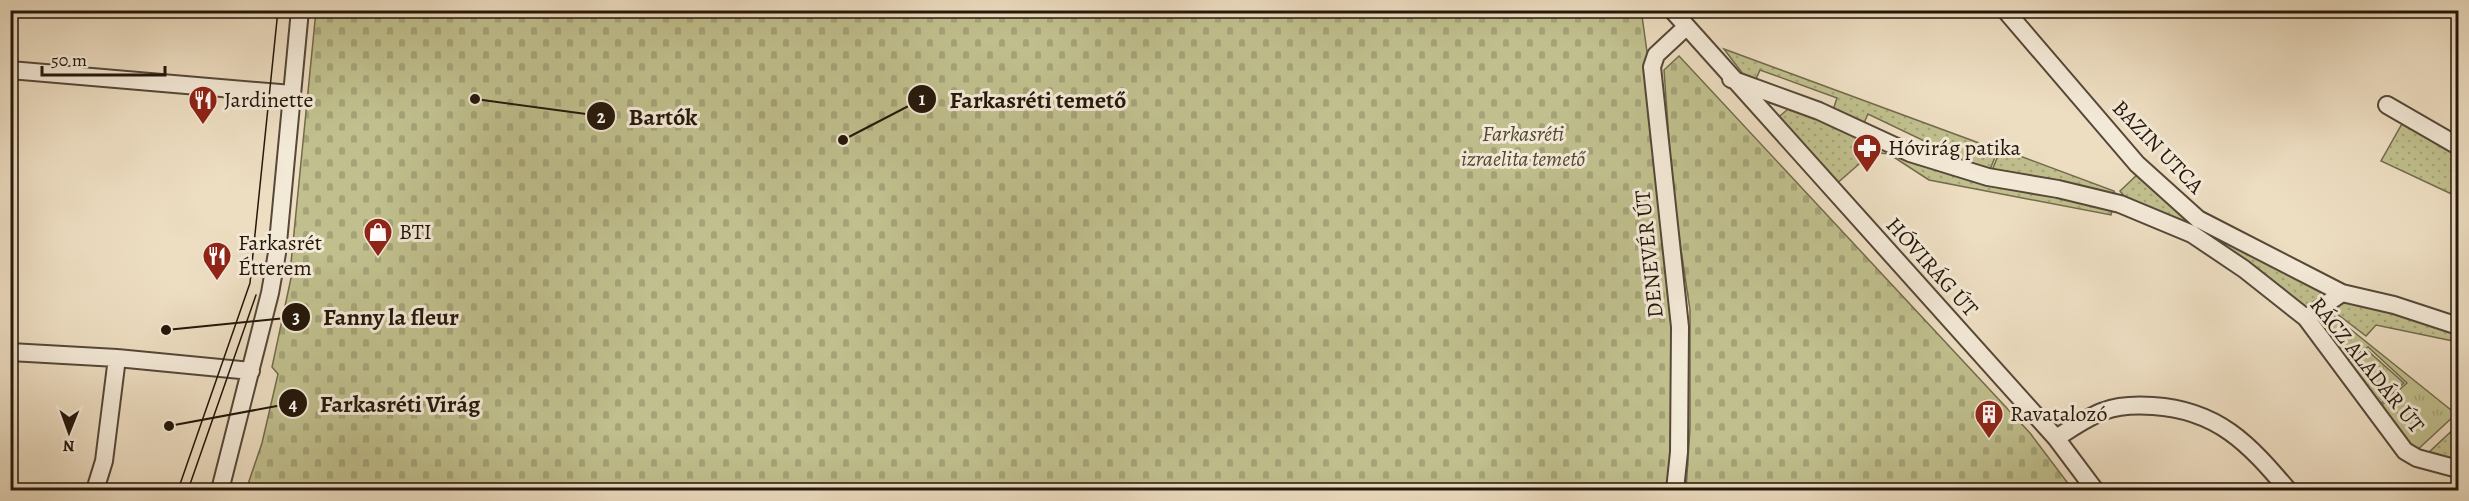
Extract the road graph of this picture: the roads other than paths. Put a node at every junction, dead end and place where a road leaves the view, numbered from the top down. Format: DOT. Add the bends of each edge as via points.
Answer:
graph roads {
  1 [pos="300,10"];
  2 [pos="1672,10"];
  3 [pos="2005,10"];
  4 [pos="1686,27"];
  5 [pos="10,70"];
  6 [pos="1731,78"];
  7 [pos="292,94"];
  8 [pos="2386,105"];
  9 [pos="2458,146"];
  10 [pos="2342,292"];
  11 [pos="2306,318"];
  12 [pos="2458,326"];
  13 [pos="10,352"];
  14 [pos="117,358"];
  15 [pos="251,371"];
  16 [pos="2056,438"];
  17 [pos="2458,469"];
  18 [pos="95,490"];
  19 [pos="220,490"];
  20 [pos="1675,490"];
  21 [pos="2095,490"];
  22 [pos="2288,490"];
  1 -- 7 [label="street"];
  2 -- 4 [label="street, RÁCZ ALADÁR ÚT"];
  3 -- 10 [label="street, BAZIN UTCA" via="2137,164 2198,219"];
  4 -- 6 [label="street, RÁCZ ALADÁR ÚT"];
  4 -- 20 [label="street, DENEVÉR ÚT" via="1656,55 1652,67 1679,315"];
  5 -- 7 [label="street"];
  6 -- 11 [label="street, RÁCZ ALADÁR ÚT" via="1819,111 1910,153 1988,177 2120,204 2156,218 2192,234 2224,255"];
  6 -- 16 [label="street, HÓVIRÁG ÚT"];
  7 -- 15 [label="street" via="277,254"];
  8 -- 9 [label="street"];
  10 -- 11 [label="street"];
  10 -- 12 [label="street, BAZIN UTCA"];
  11 -- 17 [label="street, RÁCZ ALADÁR ÚT" via="2405,451"];
  13 -- 14 [label="street"];
  14 -- 15 [label="street"];
  14 -- 18 [label="street" via="104,461"];
  15 -- 19 [label="street"];
  16 -- 21 [label="street, HÓVIRÁG ÚT"];
  16 -- 22 [label="street" via="2104,411 2133,405 2186,410 2216,422 2242,440"];
}
